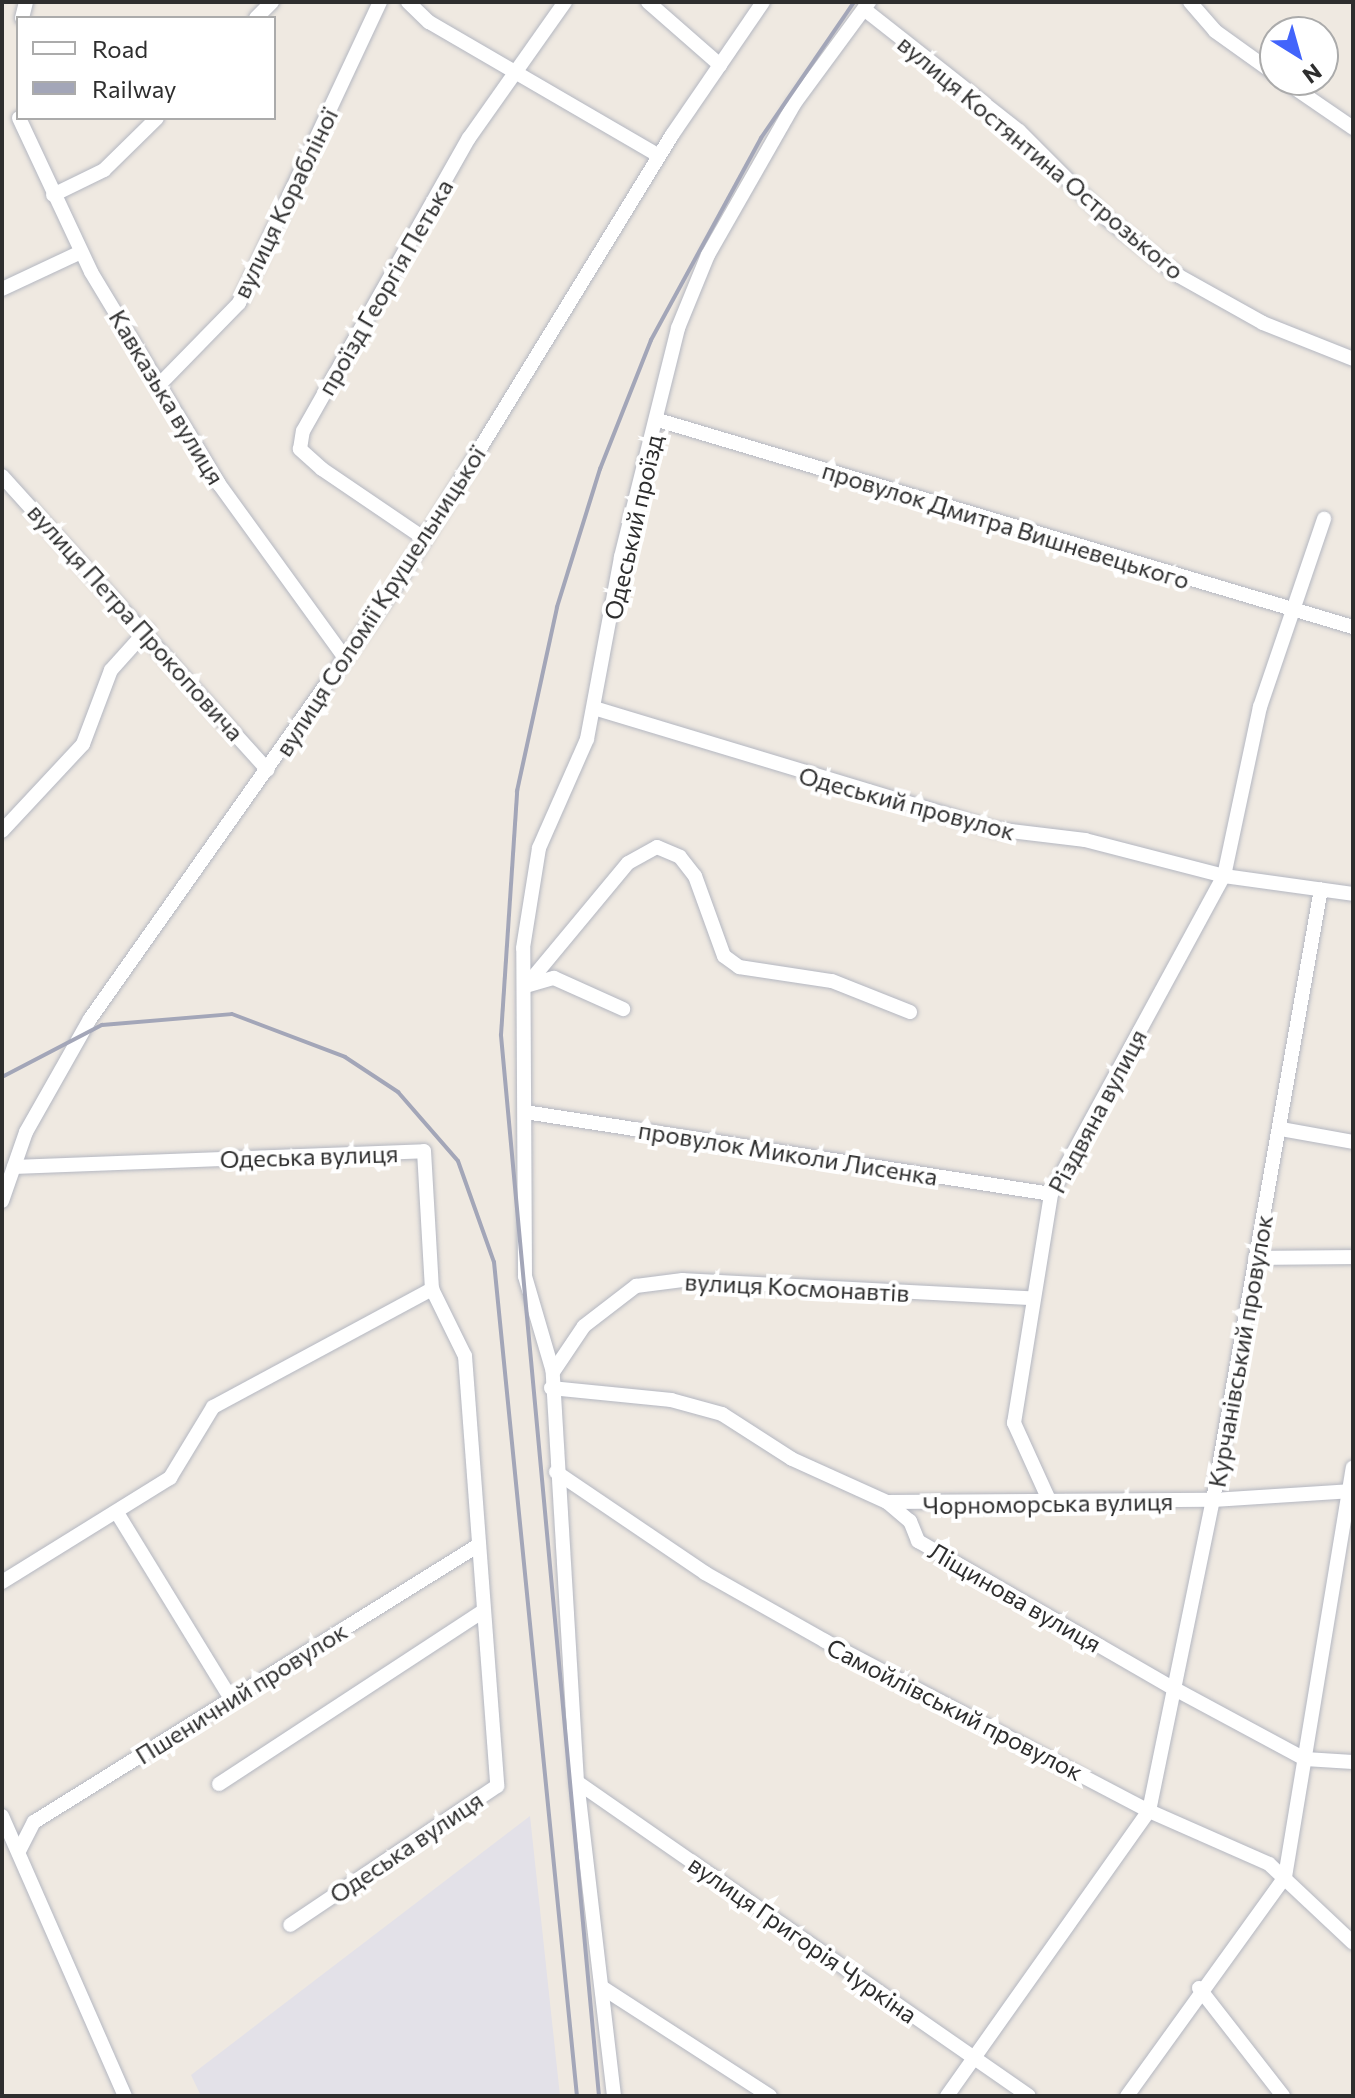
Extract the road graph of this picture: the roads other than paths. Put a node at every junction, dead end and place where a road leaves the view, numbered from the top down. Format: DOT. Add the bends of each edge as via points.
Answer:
graph roads {
  1 [pos="380,2"];
  2 [pos="408,2"];
  3 [pos="565,2"];
  4 [pos="648,2"];
  5 [pos="763,2"];
  6 [pos="1190,2"];
  7 [pos="866,5"];
  8 [pos="1259,63"];
  9 [pos="720,65"];
  10 [pos="514,70"];
  11 [pos="1306,96"];
  12 [pos="20,120"];
  13 [pos="155,120"];
  14 [pos="1353,128"];
  15 [pos="659,156"];
  16 [pos="53,195"];
  17 [pos="81,252"];
  18 [pos="2,289"];
  19 [pos="1353,359"];
  20 [pos="161,383"];
  21 [pos="658,420"];
  22 [pos="2,476"];
  23 [pos="1324,519"];
  24 [pos="425,539"];
  25 [pos="1298,612"];
  26 [pos="1353,627"];
  27 [pos="147,630"];
  28 [pos="345,658"];
  29 [pos="594,708"];
  30 [pos="268,770"];
  31 [pos="2,831"];
  32 [pos="1224,876"];
  33 [pos="1321,889"];
  34 [pos="1353,894"];
  35 [pos="525,987"];
  36 [pos="623,1009"];
  37 [pos="910,1012"];
  38 [pos="525,1112"];
  39 [pos="1281,1129"];
  40 [pos="1353,1142"];
  41 [pos="14,1167"];
  42 [pos="1051,1194"];
  43 [pos="2,1201"];
  44 [pos="1353,1257"];
  45 [pos="1255,1258"];
  46 [pos="432,1289"];
  47 [pos="1032,1298"];
  48 [pos="552,1380"];
  49 [pos="1353,1468"];
  50 [pos="556,1472"];
  51 [pos="1351,1491"];
  52 [pos="1049,1500"];
  53 [pos="1213,1500"];
  54 [pos="887,1502"];
  55 [pos="119,1516"];
  56 [pos="477,1546"];
  57 [pos="2,1582"];
  58 [pos="482,1612"];
  59 [pos="1173,1688"];
  60 [pos="231,1699"];
  61 [pos="1305,1759"];
  62 [pos="1353,1762"];
  63 [pos="577,1782"];
  64 [pos="219,1784"];
  65 [pos="1149,1811"];
  66 [pos="2,1816"];
  67 [pos="19,1851"];
  68 [pos="1285,1877"];
  69 [pos="290,1925"];
  70 [pos="1353,1943"];
  71 [pos="603,1988"];
  72 [pos="1199,1988"];
  73 [pos="972,2059"];
  74 [pos="125,2096"];
  75 [pos="614,2096"];
  76 [pos="770,2096"];
  77 [pos="947,2096"];
  78 [pos="1029,2096"];
  79 [pos="1127,2096"];
  80 [pos="1283,2096"];
  1 -- 20 [label="street, вулиця Корабліної" via="239,303"];
  2 -- 10 [label="street"];
  3 -- 10 [label="street, проїзд Георгія Петька"];
  4 -- 9 [label="street"];
  5 -- 9 [label="street, вулиця Соломії Крушельницької"];
  6 -- 8 [label="street" via="1215,31"];
  7 -- 19 [label="street, вулиця Костянтина Острозького" via="1019,131 1169,269 1263,323"];
  7 -- 21 [label="street, Одеський проїзд" via="794,104 708,255 678,328"];
  9 -- 15 [label="street, вулиця Соломії Крушельницької"];
  10 -- 15 [label="street"];
  10 -- 24 [label="street, проїзд Георгія Петька" via="303,431 300,449 311,459"];
  11 -- 14 [label="street"];
  12 -- 16 [label="street, Кавказька вулиця"];
  13 -- 16 [label="street" via="119,160"];
  15 -- 24 [label="street, вулиця Соломії Крушельницької"];
  16 -- 17 [label="street, Кавказька вулиця"];
  17 -- 18 [label="street"];
  17 -- 20 [label="street, Кавказька вулиця"];
  20 -- 28 [label="street, Кавказька вулиця" via="219,484"];
  21 -- 25 [label="street, провулок Дмитра Вишневецького"];
  21 -- 29 [label="street, Одеський проїзд" via="621,557"];
  22 -- 27 [label="street, вулиця Петра Прокоповича"];
  23 -- 25 [label="street, Різдвяна вулиця"];
  24 -- 28 [label="street, вулиця Соломії Крушельницької"];
  25 -- 26 [label="street, провулок Дмитра Вишневецького"];
  25 -- 32 [label="street, Різдвяна вулиця" via="1260,707"];
  27 -- 30 [label="street, вулиця Петра Прокоповича"];
  27 -- 31 [label="street" via="111,670 83,744"];
  28 -- 30 [label="street, вулиця Соломії Крушельницької"];
  29 -- 32 [label="street, Одеський провулок" via="913,807"];
  29 -- 35 [label="street, Одеський проїзд" via="566,795 539,848 523,948"];
  30 -- 41 [label="street, вулиця Соломії Крушельницької" via="90,1019"];
  32 -- 33 [label="street"];
  32 -- 42 [label="street, Різдвяна вулиця"];
  33 -- 34 [label="street"];
  33 -- 39 [label="street, Курчанівський провулок"];
  35 -- 36 [label="street" via="554,978"];
  35 -- 37 [label="street" via="628,863 657,847 680,857 695,876 724,956 739,967 832,981"];
  35 -- 38 [label="street, Одеський проїзд"];
  38 -- 42 [label="street, провулок Миколи Лисенка"];
  38 -- 48 [label="street, Одеський проїзд" via="525,1276"];
  39 -- 40 [label="street"];
  39 -- 45 [label="street, Курчанівський провулок"];
  41 -- 43 [label="street, вулиця Соломії Крушельницької"];
  41 -- 46 [label="street, Одеська вулиця" via="424,1151"];
  42 -- 47 [label="street, Різдвяна вулиця"];
  44 -- 45 [label="street"];
  45 -- 53 [label="street, Курчанівський провулок"];
  46 -- 55 [label="street" via="213,1407 170,1478"];
  46 -- 56 [label="street, Одеська вулиця" via="465,1356"];
  47 -- 48 [label="street, вулиця Космонавтів" via="683,1280 636,1286 584,1326"];
  47 -- 52 [label="street, Різдвяна вулиця" via="1014,1423"];
  48 -- 50 [label="street, Одеський проїзд"];
  48 -- 54 [label="street, Ліщинова вулиця" via="696,1405 826,1477"];
  49 -- 51 [label="street"];
  50 -- 63 [label="street, Одеський проїзд"];
  50 -- 65 [label="street, Самойлівський провулок" via="705,1573"];
  51 -- 53 [label="street, Чорноморська вулиця"];
  51 -- 61 [label="street"];
  52 -- 53 [label="street, Чорноморська вулиця"];
  52 -- 54 [label="street, Чорноморська вулиця"];
  53 -- 59 [label="street, Курчанівський провулок"];
  54 -- 59 [label="street, Ліщинова вулиця" via="910,1521 918,1541"];
  55 -- 57 [label="street"];
  55 -- 60 [label="street"];
  56 -- 58 [label="street, Одеська вулиця"];
  56 -- 60 [label="street, Пшеничний провулок"];
  58 -- 64 [label="street"];
  58 -- 69 [label="street, Одеська вулиця" via="497,1786"];
  59 -- 61 [label="street, Ліщинова вулиця"];
  59 -- 65 [label="street, Курчанівський провулок"];
  60 -- 67 [label="street, Пшеничний провулок" via="34,1822"];
  61 -- 62 [label="street, Ліщинова вулиця"];
  61 -- 68 [label="street"];
  63 -- 71 [label="street, Одеський проїзд"];
  63 -- 73 [label="street, вулиця Григорія Чуркіна"];
  65 -- 68 [label="street, Самойлівський провулок"];
  65 -- 73 [label="street"];
  66 -- 67 [label="street"];
  67 -- 74 [label="street"];
  68 -- 70 [label="street, Самойлівський провулок"];
  68 -- 72 [label="street"];
  71 -- 75 [label="street, Одеський проїзд"];
  71 -- 76 [label="street"];
  72 -- 79 [label="street"];
  72 -- 80 [label="street"];
  73 -- 77 [label="street"];
  73 -- 78 [label="street, вулиця Григорія Чуркіна"];
}
